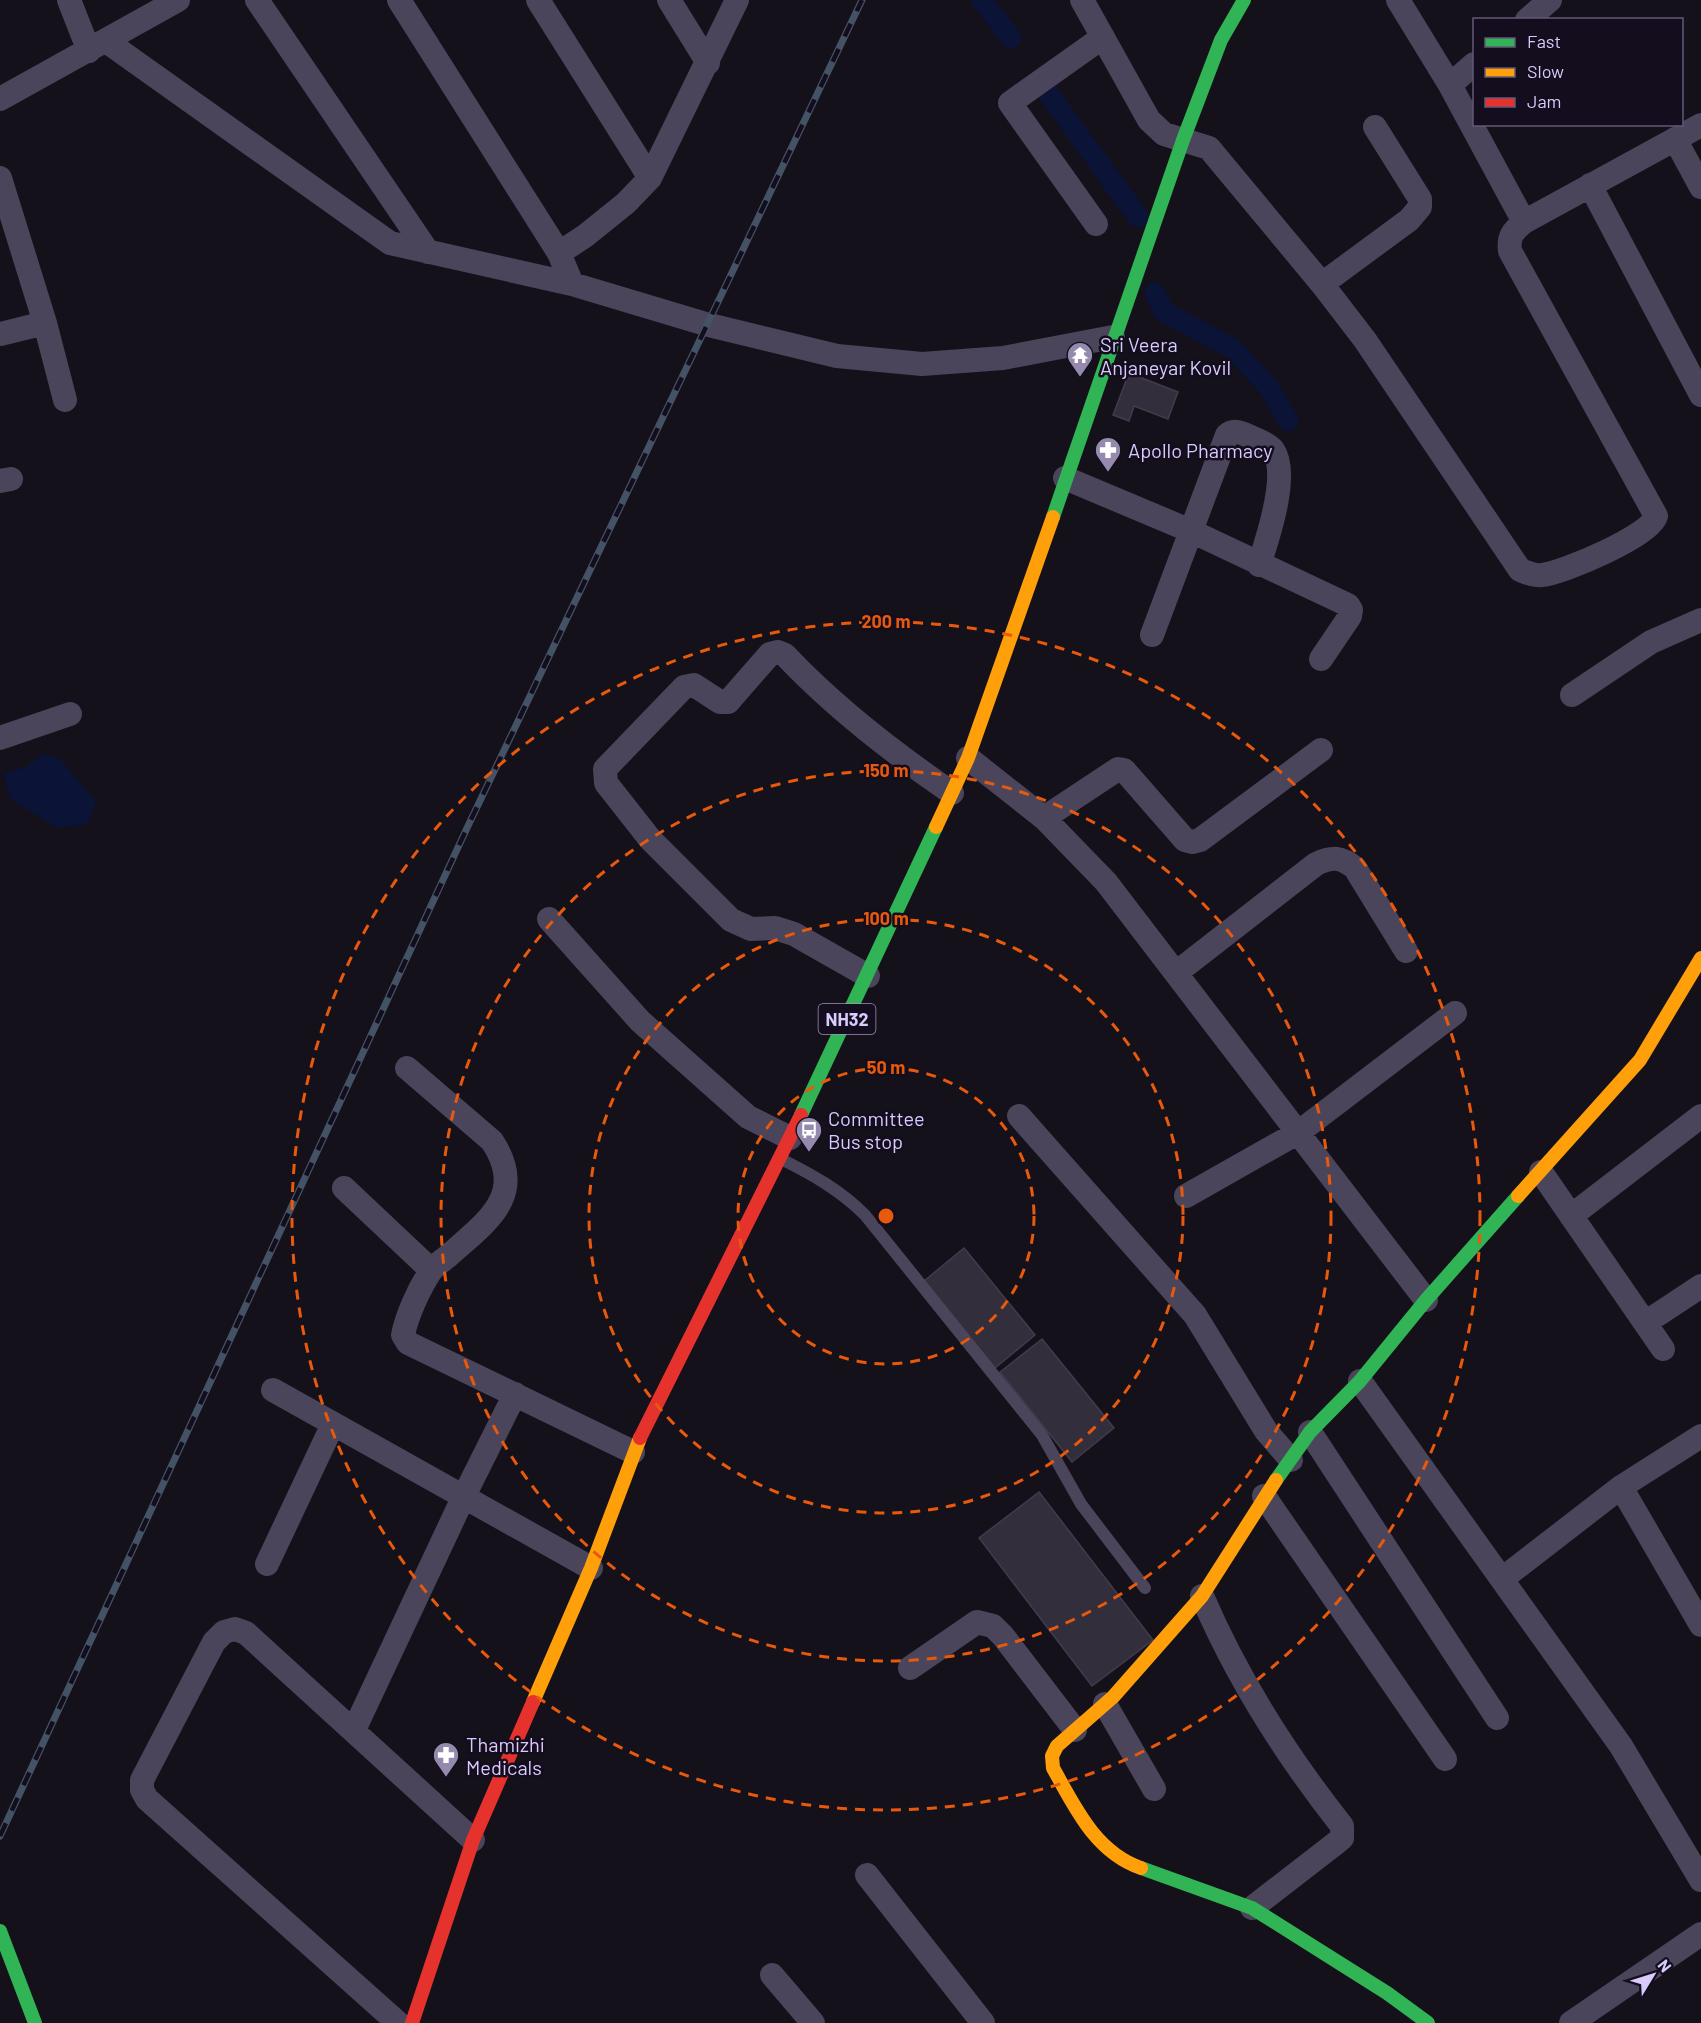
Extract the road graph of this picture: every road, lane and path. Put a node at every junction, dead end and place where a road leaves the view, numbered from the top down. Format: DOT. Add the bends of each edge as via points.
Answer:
graph roads {
  1 [pos="69,0"];
  2 [pos="178,0"];
  3 [pos="257,0"];
  4 [pos="399,0"];
  5 [pos="538,0"];
  6 [pos="669,0"];
  7 [pos="737,0"];
  8 [pos="1082,0"];
  9 [pos="1244,0"];
  10 [pos="1398,0"];
  11 [pos="1104,37"];
  12 [pos="98,46"];
  13 [pos="708,63"];
  14 [pos="1473,65"];
  15 [pos="1450,85"];
  16 [pos="0,99"];
  17 [pos="1701,125"];
  18 [pos="1375,127"];
  19 [pos="1675,139"];
  20 [pos="1183,140"];
  21 [pos="650,178"];
  22 [pos="1590,185"];
  23 [pos="1701,187"];
  24 [pos="2,191"];
  25 [pos="1524,222"];
  26 [pos="1096,224"];
  27 [pos="428,252"];
  28 [pos="559,253"];
  29 [pos="572,284"];
  30 [pos="1322,284"];
  31 [pos="45,323"];
  32 [pos="0,334"];
  33 [pos="1113,337"];
  34 [pos="1701,395"];
  35 [pos="65,400"];
  36 [pos="1065,478"];
  37 [pos="1191,531"];
  38 [pos="1259,565"];
  39 [pos="1701,620"];
  40 [pos="1152,636"];
  41 [pos="1321,659"];
  42 [pos="1572,695"];
  43 [pos="70,714"];
  44 [pos="0,738"];
  45 [pos="1321,750"];
  46 [pos="968,758"];
  47 [pos="952,793"];
  48 [pos="1044,818"];
  49 [pos="549,918"];
  50 [pos="1406,951"];
  51 [pos="1701,957"];
  52 [pos="1176,973"];
  53 [pos="868,976"];
  54 [pos="1695,987"];
  55 [pos="1455,1013"];
  56 [pos="407,1068"];
  57 [pos="1019,1116"];
  58 [pos="1701,1116"];
  59 [pos="1299,1132"];
  60 [pos="785,1148"];
  61 [pos="1541,1172"];
  62 [pos="344,1188"];
  63 [pos="1186,1196"];
  64 [pos="1571,1216"];
  65 [pos="431,1270"];
  66 [pos="1701,1286"];
  67 [pos="1426,1300"];
  68 [pos="1645,1323"];
  69 [pos="1664,1349"];
  70 [pos="1360,1381"];
  71 [pos="273,1390"];
  72 [pos="515,1394"];
  73 [pos="333,1424"];
  74 [pos="1310,1432"];
  75 [pos="1701,1436"];
  76 [pos="633,1452"];
  77 [pos="1291,1460"];
  78 [pos="1621,1488"];
  79 [pos="1264,1496"];
  80 [pos="463,1498"];
  81 [pos="267,1564"];
  82 [pos="591,1568"];
  83 [pos="1502,1579"];
  84 [pos="1145,1588"];
  85 [pos="1202,1596"];
  86 [pos="1701,1625"];
  87 [pos="910,1668"];
  88 [pos="1105,1704"];
  89 [pos="1497,1718"];
  90 [pos="354,1730"];
  91 [pos="1075,1730"];
  92 [pos="1445,1758"];
  93 [pos="1154,1789"];
  94 [pos="472,1840"];
  95 [pos="867,1875"];
  96 [pos="1701,1881"];
  97 [pos="1252,1908"];
  98 [pos="0,1931"];
  99 [pos="1701,1934"];
  100 [pos="772,1975"];
  101 [pos="35,2023"];
  102 [pos="398,2023"];
  103 [pos="412,2023"];
  104 [pos="813,2023"];
  105 [pos="983,2023"];
  106 [pos="1428,2023"];
  107 [pos="1571,2023"];
  1 -- 12 [label="street"];
  2 -- 12 [label="street"];
  3 -- 27 [label="street"];
  4 -- 28 [label="street"];
  5 -- 21 [label="street"];
  6 -- 13 [label="street"];
  7 -- 13 [label="street"];
  8 -- 11 [label="street"];
  9 -- 20 [label="main road, NH32" via="1221,40"];
  10 -- 15 [label="street"];
  11 -- 20 [label="street" via="1149,120 1164,134"];
  11 -- 26 [label="street" via="1010,103"];
  12 -- 16 [label="street"];
  12 -- 27 [label="street" via="390,243"];
  13 -- 21 [label="street"];
  14 -- 15 [label="street"];
  15 -- 25 [label="street"];
  17 -- 19 [label="street"];
  18 -- 30 [label="street" via="1420,199 1420,207 1417,214"];
  19 -- 22 [label="street"];
  19 -- 23 [label="street"];
  20 -- 30 [label="street" via="1209,148"];
  20 -- 33 [label="main road, NH32"];
  21 -- 28 [label="street" via="626,203"];
  22 -- 25 [label="street"];
  22 -- 34 [label="street"];
  24 -- 31 [label="street"];
  25 -- 30 [label="street" via="1512,232 1510,251 1656,516 1651,525 1604,553 1545,575 1533,576 1520,570 1365,340"];
  27 -- 29 [label="street"];
  28 -- 29 [label="street"];
  29 -- 33 [label="street" via="709,325 837,356 933,363 1002,357"];
  31 -- 32 [label="street"];
  31 -- 35 [label="street"];
  33 -- 36 [label="main road, NH32"];
  36 -- 37 [label="street"];
  36 -- 46 [label="main road, NH32"];
  37 -- 38 [label="street"];
  37 -- 38 [label="street" via="1227,435 1237,431 1266,444 1275,453 1279,484 1275,517"];
  37 -- 40 [label="street"];
  38 -- 41 [label="street" via="1350,607 1350,616"];
  39 -- 42 [label="street" via="1651,642"];
  43 -- 44 [label="street"];
  45 -- 48 [label="street" via="1193,842 1185,840 1124,770 1118,769"];
  46 -- 47 [label="main road, NH32"];
  46 -- 48 [label="street"];
  47 -- 53 [label="main road, NH32"];
  47 -- 53 [label="street" via="894,754 778,652 770,654 728,702 720,702 694,685 684,687 605,769 606,783 650,840 731,920 751,929 775,928 794,934"];
  48 -- 52 [label="street" via="1106,882"];
  49 -- 60 [label="street" via="640,1021"];
  50 -- 52 [label="street" via="1355,868 1343,859 1330,858 1316,864"];
  51 -- 54 [label="main road"];
  52 -- 59 [label="street"];
  53 -- 60 [label="main road, NH32"];
  54 -- 61 [label="main road" via="1640,1060"];
  55 -- 59 [label="street"];
  56 -- 65 [label="street" via="492,1141 499,1151 507,1184 506,1194 495,1211"];
  57 -- 77 [label="street" via="1195,1315 1270,1438"];
  58 -- 64 [label="street"];
  59 -- 63 [label="street"];
  59 -- 67 [label="street"];
  60 -- 76 [label="main road, NH32"];
  60 -- 84 [label="lane" via="846,1196 879,1231 1042,1435 1081,1504"];
  61 -- 64 [label="street"];
  61 -- 67 [label="main road"];
  62 -- 65 [label="street"];
  64 -- 68 [label="street"];
  65 -- 72 [label="street" via="406,1323 403,1335 408,1343"];
  66 -- 68 [label="street"];
  67 -- 70 [label="main road"];
  68 -- 69 [label="street"];
  70 -- 74 [label="main road"];
  70 -- 83 [label="street"];
  71 -- 73 [label="street"];
  72 -- 76 [label="street"];
  72 -- 80 [label="street"];
  73 -- 80 [label="street"];
  73 -- 81 [label="street"];
  74 -- 77 [label="main road"];
  74 -- 89 [label="street"];
  75 -- 78 [label="street"];
  76 -- 82 [label="main road, NH32"];
  77 -- 79 [label="main road"];
  78 -- 83 [label="street"];
  78 -- 86 [label="street"];
  79 -- 85 [label="main road"];
  79 -- 92 [label="street"];
  80 -- 82 [label="street"];
  80 -- 90 [label="street"];
  82 -- 94 [label="main road, NH32"];
  83 -- 96 [label="street" via="1621,1746"];
  85 -- 88 [label="main road"];
  85 -- 97 [label="street" via="1245,1685 1298,1770 1343,1832 1336,1843"];
  87 -- 91 [label="street" via="977,1622 985,1622 1003,1636"];
  88 -- 91 [label="main road"];
  88 -- 93 [label="street"];
  90 -- 94 [label="street"];
  90 -- 102 [label="street" via="246,1633 235,1629 224,1632 214,1642 142,1780 142,1790 147,1799"];
  91 -- 97 [label="main road" via="1057,1746 1052,1756 1053,1768 1089,1832 1129,1864"];
  94 -- 103 [label="main road, NH32"];
  95 -- 105 [label="street"];
  97 -- 106 [label="main road"];
  98 -- 101 [label="main road"];
  99 -- 107 [label="street"];
  100 -- 104 [label="street"];
}
